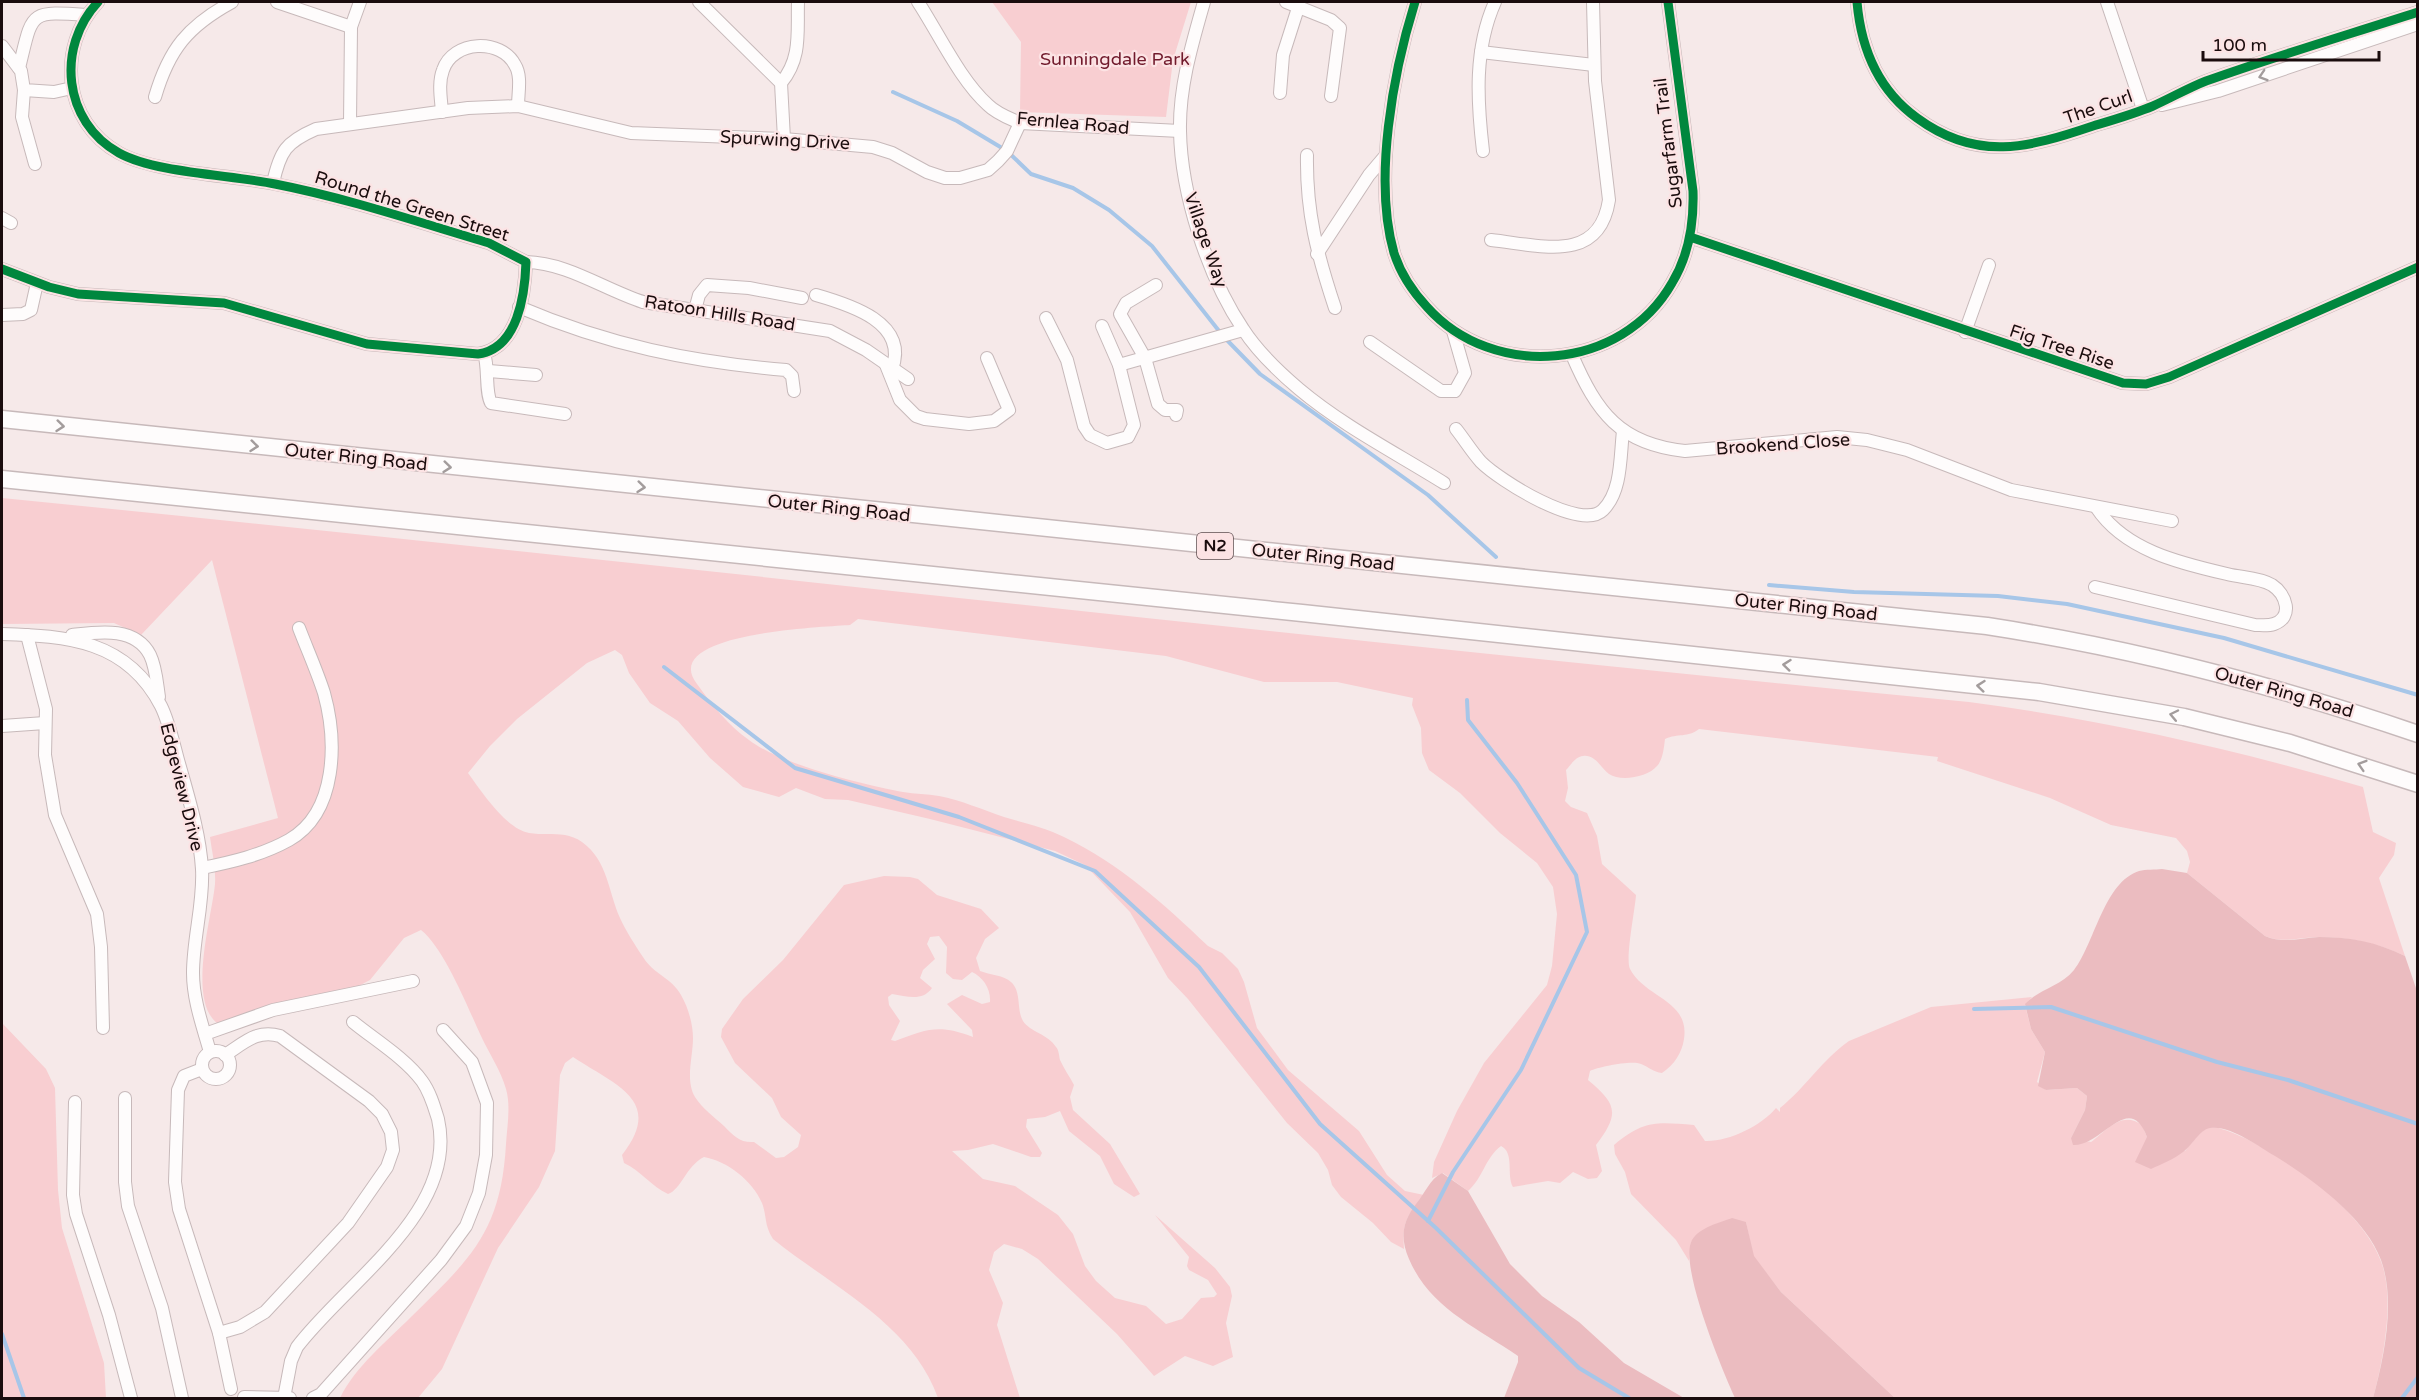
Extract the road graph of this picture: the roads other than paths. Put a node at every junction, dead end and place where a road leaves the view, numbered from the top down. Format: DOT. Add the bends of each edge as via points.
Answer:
graph roads {
  1 [pos="98,2"];
  2 [pos="232,2"];
  3 [pos="277,2"];
  4 [pos="360,2"];
  5 [pos="699,2"];
  6 [pos="798,2"];
  7 [pos="918,2"];
  8 [pos="1204,2"];
  9 [pos="1286,2"];
  10 [pos="1415,2"];
  11 [pos="1496,2"];
  12 [pos="1593,2"];
  13 [pos="1668,2"];
  14 [pos="1857,2"];
  15 [pos="2107,2"];
  16 [pos="1299,8"];
  17 [pos="2418,12"];
  18 [pos="87,15"];
  19 [pos="2418,24"];
  20 [pos="351,27"];
  21 [pos="2,46"];
  22 [pos="1481,52"];
  23 [pos="1594,65"];
  24 [pos="19,68"];
  25 [pos="781,83"];
  26 [pos="72,88"];
  27 [pos="24,90"];
  28 [pos="1280,93"];
  29 [pos="1331,96"];
  30 [pos="156,97"];
  31 [pos="518,106"];
  32 [pos="2148,108"];
  33 [pos="442,112"];
  34 [pos="350,123"];
  35 [pos="1020,123"];
  36 [pos="1180,131"];
  37 [pos="784,139"];
  38 [pos="1483,151"];
  39 [pos="1307,155"];
  40 [pos="1386,155"];
  41 [pos="35,164"];
  42 [pos="273,183"];
  43 [pos="1690,237"];
  44 [pos="1491,240"];
  45 [pos="1317,254"];
  46 [pos="526,262"];
  47 [pos="1989,265"];
  48 [pos="2418,267"];
  49 [pos="2,269"];
  50 [pos="37,283"];
  51 [pos="1156,285"];
  52 [pos="816,295"];
  53 [pos="802,298"];
  54 [pos="519,308"];
  55 [pos="1335,308"];
  56 [pos="694,310"];
  57 [pos="2,315"];
  58 [pos="1046,318"];
  59 [pos="1102,326"];
  60 [pos="1243,330"];
  61 [pos="1453,331"];
  62 [pos="1965,332"];
  63 [pos="1370,342"];
  64 [pos="484,353"];
  65 [pos="1572,355"];
  66 [pos="987,358"];
  67 [pos="1145,358"];
  68 [pos="1119,365"];
  69 [pos="889,367"];
  70 [pos="489,371"];
  71 [pos="536,375"];
  72 [pos="908,379"];
  73 [pos="794,391"];
  74 [pos="565,414"];
  75 [pos="1176,415"];
  76 [pos="2,419"];
  77 [pos="1456,429"];
  78 [pos="1623,431"];
  79 [pos="2,479"];
  80 [pos="1444,483"];
  81 [pos="2096,507"];
  82 [pos="2172,521"];
  83 [pos="2095,587"];
  84 [pos="299,628"];
  85 [pos="2,634"];
  86 [pos="27,635"];
  87 [pos="58,637"];
  88 [pos="161,707"];
  89 [pos="45,723"];
  90 [pos="2,726"];
  91 [pos="2418,734"];
  92 [pos="2418,784"];
  93 [pos="202,868"];
  94 [pos="413,981"];
  95 [pos="353,1022"];
  96 [pos="103,1028"];
  97 [pos="442,1030"];
  98 [pos="205,1034"];
  99 [pos="210,1053"];
  100 [pos="225,1055"];
  101 [pos="202,1069"];
  102 [pos="125,1098"];
  103 [pos="75,1102"];
  104 [pos="219,1333"];
  105 [pos="227,1394"];
  106 [pos="131,1398"];
  107 [pos="182,1398"];
  108 [pos="244,1398"];
  109 [pos="284,1398"];
  110 [pos="290,1398"];
  111 [pos="313,1398"];
  1 -- 18 [label="street, Round the Green Street"];
  2 -- 30 [label="street" via="202,22 174,49 164,67"];
  3 -- 20 [label="street"];
  4 -- 20 [label="street"];
  5 -- 25 [label="street"];
  6 -- 25 [label="street" via="796,56"];
  7 -- 35 [label="street, Fernlea Road" via="976,93 990,107"];
  8 -- 36 [label="street, Village Way" via="1184,82"];
  9 -- 16 [label="street"];
  10 -- 40 [label="street, Sugarfarm Trail" via="1392,97"];
  11 -- 22 [label="street"];
  12 -- 23 [label="street"];
  13 -- 43 [label="street, Sugarfarm Trail" via="1693,191"];
  14 -- 32 [label="street, The Curl" via="1865,46 1889,91 1906,111 1953,139 1977,146 2021,147"];
  15 -- 32 [label="street"];
  16 -- 28 [label="street" via="1282,55"];
  16 -- 29 [label="street" via="1331,20 1340,28"];
  17 -- 32 [label="street, The Curl" via="2226,74"];
  18 -- 24 [label="street" via="38,15 29,27"];
  18 -- 26 [label="street, Round the Green Street" via="71,53"];
  19 -- 32 [label="street, The Curl, one-way" via="2218,91"];
  20 -- 34 [label="street"];
  21 -- 24 [label="street"];
  22 -- 23 [label="street"];
  22 -- 38 [label="street" via="1476,96"];
  23 -- 44 [label="street" via="1609,200 1599,230 1587,241 1572,246"];
  24 -- 27 [label="street"];
  25 -- 37 [label="street"];
  26 -- 27 [label="street" via="54,92"];
  26 -- 42 [label="street, Round the Green Street" via="89,126 107,145 130,158"];
  27 -- 41 [label="street" via="22,117"];
  31 -- 33 [label="street, Spurwing Drive"];
  31 -- 33 [label="street" via="519,77 510,57 493,48 472,47 458,51 443,69"];
  31 -- 37 [label="street, Spurwing Drive" via="631,133"];
  33 -- 34 [label="street, Spurwing Drive"];
  34 -- 42 [label="street, Spurwing Drive" via="316,129 287,145"];
  35 -- 36 [label="street, Fernlea Road"];
  35 -- 37 [label="street, Spurwing Drive" via="998,161 981,173 960,178 927,172 873,147"];
  36 -- 60 [label="street, Village Way" via="1187,184 1201,237 1214,275"];
  39 -- 45 [label="street" via="1307,191"];
  40 -- 45 [label="street"];
  40 -- 61 [label="street, Sugarfarm Trail" via="1387,219 1395,254 1420,299"];
  42 -- 46 [label="street, Round the Green Street" via="489,243"];
  43 -- 62 [label="street, Fig Tree Rise"];
  43 -- 65 [label="street, Sugarfarm Trail" via="1672,284 1650,311 1618,337"];
  45 -- 55 [label="street"];
  46 -- 54 [label="street, Round the Green Street"];
  46 -- 56 [label="street, Ratoon Hills Road" via="546,262 643,302"];
  47 -- 62 [label="street"];
  48 -- 62 [label="street, Fig Tree Rise" via="2205,362 2146,384 2101,378"];
  49 -- 50 [label="street"];
  50 -- 57 [label="street" via="31,310 23,315"];
  50 -- 64 [label="street" via="78,294 225,303 367,344"];
  51 -- 67 [label="street" via="1126,303 1120,314"];
  52 -- 69 [label="street" via="851,305 888,331 897,350"];
  53 -- 56 [label="street" via="706,285"];
  54 -- 64 [label="street, Round the Green Street" via="511,332"];
  54 -- 73 [label="street" via="628,347 717,364 786,370 792,376"];
  56 -- 69 [label="street, Ratoon Hills Road" via="830,331"];
  58 -- 68 [label="street" via="1066,360 1084,426 1097,440 1107,443 1128,437 1134,425"];
  59 -- 68 [label="street"];
  60 -- 67 [label="street"];
  60 -- 80 [label="street, Village Way" via="1299,389"];
  61 -- 63 [label="street" via="1465,373 1455,391 1441,391"];
  61 -- 65 [label="street, Sugarfarm Trail" via="1490,350 1514,355"];
  64 -- 70 [label="street"];
  65 -- 78 [label="street, Brookend Close" via="1593,400"];
  66 -- 69 [label="street" via="1009,410 994,421 969,424 916,416 900,400"];
  67 -- 68 [label="street"];
  67 -- 75 [label="street" via="1158,404 1165,410 1178,410"];
  69 -- 72 [label="street, Ratoon Hills Road"];
  70 -- 71 [label="street"];
  70 -- 74 [label="street" via="491,403"];
  76 -- 91 [label="highway, Outer Ring Road / N2, one-way" via="1987,626 2114,648 2235,676"];
  77 -- 78 [label="street" via="1498,476 1542,501 1586,517 1604,509 1615,490"];
  78 -- 81 [label="street, Brookend Close" via="1642,442 1685,451 1838,437 1867,440 1907,450 2011,490"];
  92 -- 79 [label="highway, one-way" via="2290,743 2184,717 2039,692"];
  81 -- 82 [label="street, Brookend Close"];
  81 -- 83 [label="street" via="2115,531 2130,542 2198,566 2270,584 2280,591 2287,609 2272,625 2255,625"];
  84 -- 93 [label="street" via="324,693 332,736 330,774 322,803 291,839 231,862"];
  85 -- 86 [label="street, Edgeview Drive"];
  86 -- 87 [label="street, Edgeview Drive"];
  86 -- 89 [label="street" via="43,689"];
  87 -- 88 [label="street, Edgeview Drive" via="83,641 115,656 148,685"];
  87 -- 88 [label="street" via="108,631 131,638 150,655"];
  88 -- 93 [label="street, Edgeview Drive" via="184,781"];
  89 -- 90 [label="street"];
  89 -- 96 [label="street" via="47,773 55,815 97,914"];
  93 -- 98 [label="street, Edgeview Drive" via="193,973 195,999"];
  94 -- 98 [label="street" via="273,1011"];
  95 -- 109 [label="street" via="407,1066 430,1094 441,1135 437,1174 411,1220 297,1347"];
  97 -- 111 [label="street" via="472,1062 487,1103 486,1155 479,1193 466,1226 441,1260 321,1395"];
  98 -- 99 [label="street, Edgeview Drive"];
  99 -- 100 [label="street"];
  99 -- 101 [label="street" via="204,1057"];
  100 -- 101 [label="street" via="230,1065 224,1076 211,1077"];
  100 -- 104 [label="street" via="255,1035 268,1032 280,1036 382,1114 391,1132 393,1150 387,1167 348,1222 265,1312 240,1327"];
  101 -- 104 [label="street" via="184,1076 178,1090 175,1182 179,1209"];
  102 -- 107 [label="street" via="128,1206 162,1308"];
  103 -- 106 [label="street" via="76,1214"];
  104 -- 105 [label="street"];
  105 -- 108 [label="street" via="238,1389"];
  108 -- 109 [label="street"];
  109 -- 110 [label="street"];
}
